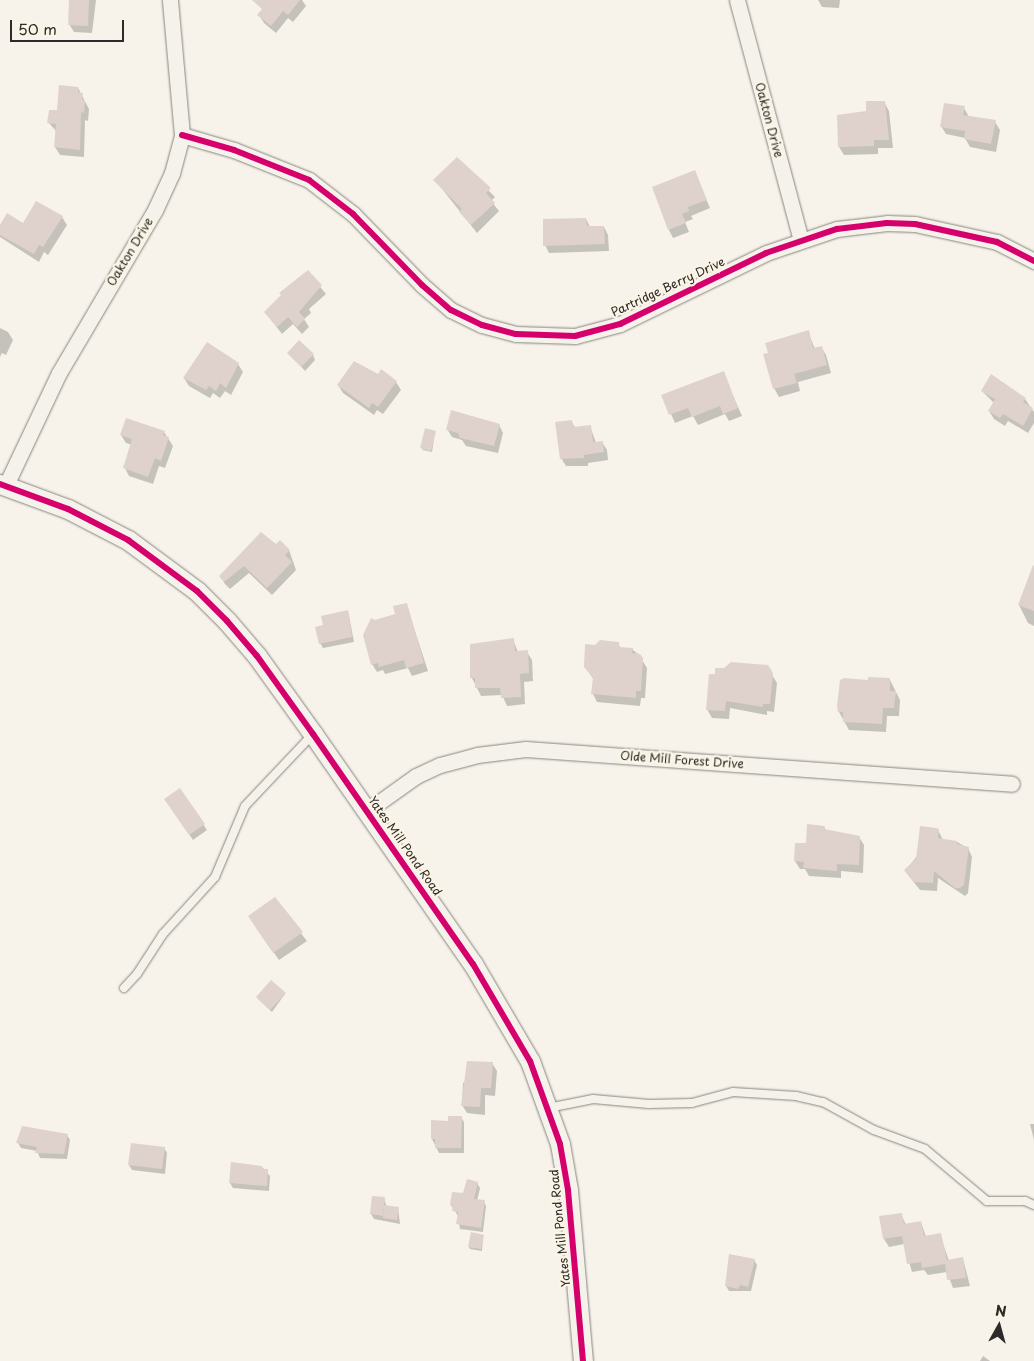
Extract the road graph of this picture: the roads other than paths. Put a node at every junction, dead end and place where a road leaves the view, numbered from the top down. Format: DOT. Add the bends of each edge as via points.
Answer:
graph roads {
  1 [pos="170,0"];
  2 [pos="738,0"];
  3 [pos="182,135"];
  4 [pos="800,240"];
  5 [pos="1034,260"];
  6 [pos="3,485"];
  7 [pos="313,734"];
  8 [pos="1012,784"];
  9 [pos="367,811"];
  10 [pos="124,988"];
  11 [pos="548,1108"];
  12 [pos="1034,1205"];
  13 [pos="583,1361"];
  1 -- 3 [label="street, Oakton Drive"];
  2 -- 4 [label="street, Oakton Drive"];
  3 -- 4 [label="street, Partridge Berry Drive" via="234,150 309,180 353,214 451,310 482,325 516,334 574,336 620,324 766,253"];
  3 -- 6 [label="street, Oakton Drive" via="172,173 155,210 59,373"];
  4 -- 5 [label="street, Partridge Berry Drive" via="837,229 886,223 915,224 997,242"];
  6 -- 7 [label="street, Yates Mill Pond Road" via="68,509 128,540 197,591 257,656"];
  7 -- 9 [label="street, Yates Mill Pond Road"];
  7 -- 10 [label="lane" via="245,806 215,877 163,934"];
  8 -- 9 [label="street, Olde Mill Forest Drive" via="526,749 477,755 440,765 416,776"];
  9 -- 11 [label="street, Yates Mill Pond Road" via="491,992 530,1061"];
  11 -- 12 [label="lane" via="592,1099 649,1104 692,1102 733,1092 796,1096 823,1102 874,1130 925,1149 987,1201 1025,1201"];
  11 -- 13 [label="street, Yates Mill Pond Road" via="565,1166"];
}
